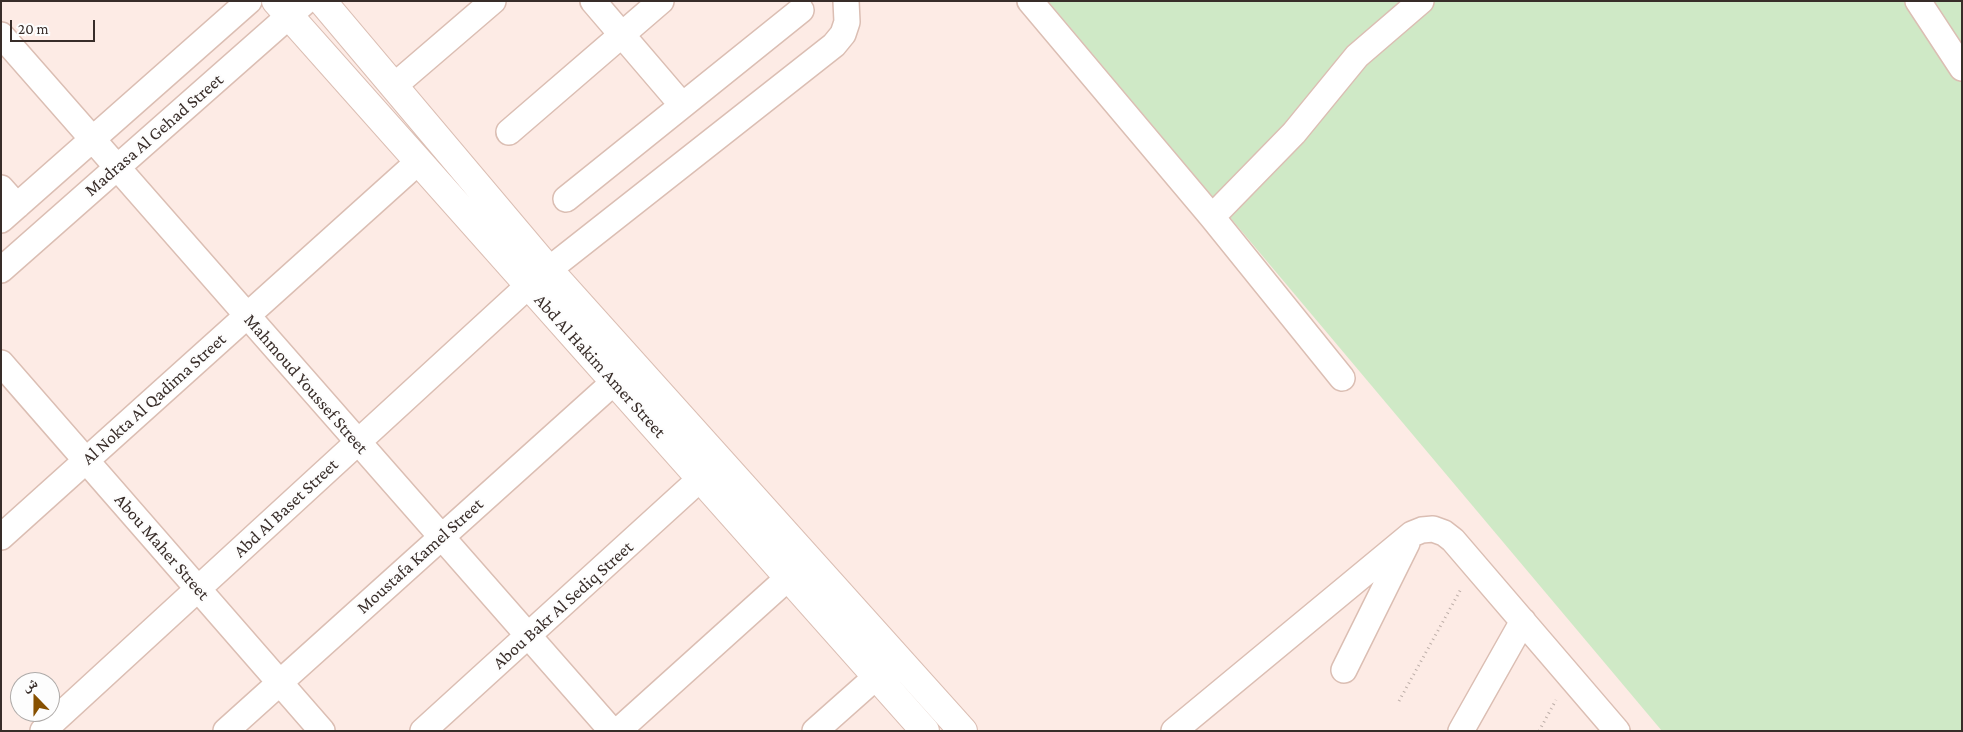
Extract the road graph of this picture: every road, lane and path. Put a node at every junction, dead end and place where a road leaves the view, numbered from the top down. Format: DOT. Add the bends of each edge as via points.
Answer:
graph roads {
  1 [pos="249,1"];
  2 [pos="322,1"];
  3 [pos="493,1"];
  4 [pos="593,1"];
  5 [pos="661,1"];
  6 [pos="846,1"];
  7 [pos="1030,1"];
  8 [pos="1421,1"];
  9 [pos="1918,1"];
  10 [pos="290,6"];
  11 [pos="800,10"];
  12 [pos="1,35"];
  13 [pos="622,35"];
  14 [pos="1962,68"];
  15 [pos="394,86"];
  16 [pos="682,105"];
  17 [pos="509,132"];
  18 [pos="92,140"];
  19 [pos="418,162"];
  20 [pos="116,169"];
  21 [pos="566,200"];
  22 [pos="6,205"];
  23 [pos="1212,217"];
  24 [pos="1,270"];
  25 [pos="538,277"];
  26 [pos="246,316"];
  27 [pos="1,363"];
  28 [pos="1342,378"];
  29 [pos="614,382"];
  30 [pos="358,443"];
  31 [pos="86,460"];
  32 [pos="701,478"];
  33 [pos="1412,534"];
  34 [pos="1,536"];
  35 [pos="441,537"];
  36 [pos="1475,565"];
  37 [pos="789,577"];
  38 [pos="198,589"];
  39 [pos="1523,622"];
  40 [pos="528,636"];
  41 [pos="1344,670"];
  42 [pos="877,676"];
  43 [pos="280,682"];
  44 [pos="1399,701"];
  45 [pos="1178,730"];
  46 [pos="43,731"];
  47 [pos="226,731"];
  48 [pos="322,731"];
  49 [pos="424,731"];
  50 [pos="612,731"];
  51 [pos="618,731"];
  52 [pos="815,731"];
  53 [pos="925,731"];
  54 [pos="963,731"];
  55 [pos="1461,731"];
  56 [pos="1617,731"];
  1 -- 18 [label="street, Madrasa Al Gehad Street"];
  2 -- 15 [label="street, Abd Al Hakim Amer Street"];
  3 -- 15 [label="street"];
  4 -- 13 [label="street"];
  5 -- 13 [label="street"];
  6 -- 25 [label="street, Abd Al Baset Street" via="848,22 834,46"];
  7 -- 23 [label="street"];
  8 -- 23 [label="street" via="1358,56 1294,133"];
  9 -- 14 [label="street"];
  10 -- 19 [label="street, Abd Al Hakim Amer Street"];
  10 -- 20 [label="street, Madrasa Al Gehad Street"];
  11 -- 16 [label="street"];
  12 -- 18 [label="street, Mahmoud Youssef Street"];
  13 -- 16 [label="street"];
  13 -- 17 [label="street"];
  15 -- 25 [label="street, Abd Al Hakim Amer Street"];
  16 -- 21 [label="street"];
  18 -- 20 [label="street, Mahmoud Youssef Street"];
  18 -- 22 [label="street, Madrasa Al Gehad Street"];
  19 -- 25 [label="street, Abd Al Hakim Amer Street"];
  19 -- 26 [label="street, Al Nokta Al Qadima Street"];
  20 -- 24 [label="street, Madrasa Al Gehad Street"];
  20 -- 26 [label="street, Mahmoud Youssef Street"];
  23 -- 28 [label="street"];
  25 -- 29 [label="street, Abd Al Hakim Amer Street"];
  25 -- 30 [label="street, Abd Al Baset Street"];
  25 -- 54 [label="street, Abd Al Hakim Amer Street"];
  26 -- 30 [label="street, Mahmoud Youssef Street"];
  26 -- 31 [label="street, Al Nokta Al Qadima Street"];
  27 -- 31 [label="street, Abou Maher Street"];
  29 -- 32 [label="street, Abd Al Hakim Amer Street"];
  29 -- 35 [label="street, Moustafa Kamel Street"];
  30 -- 35 [label="street, Mahmoud Youssef Street"];
  30 -- 38 [label="street, Abd Al Baset Street"];
  31 -- 34 [label="street, Al Nokta Al Qadima Street"];
  31 -- 38 [label="street, Abou Maher Street"];
  32 -- 37 [label="street, Abd Al Hakim Amer Street"];
  32 -- 40 [label="street, Abou Bakr Al Sediq Street"];
  33 -- 36 [label="street" via="1422,530 1444,533"];
  33 -- 41 [label="street"];
  33 -- 45 [label="street"];
  35 -- 40 [label="street, Mahmoud Youssef Street"];
  35 -- 43 [label="street, Moustafa Kamel Street"];
  36 -- 39 [label="street"];
  36 -- 44 [label="path"];
  37 -- 42 [label="street, Abd Al Hakim Amer Street"];
  37 -- 51 [label="street"];
  38 -- 43 [label="street, Abou Maher Street"];
  38 -- 46 [label="street, Abd Al Baset Street"];
  39 -- 55 [label="street"];
  39 -- 56 [label="street"];
  40 -- 49 [label="street, Abou Bakr Al Sediq Street"];
  40 -- 50 [label="street, Mahmoud Youssef Street"];
  42 -- 52 [label="street"];
  42 -- 53 [label="street, Abd Al Hakim Amer Street"];
  43 -- 47 [label="street, Moustafa Kamel Street"];
  43 -- 48 [label="street, Abou Maher Street"];
}
